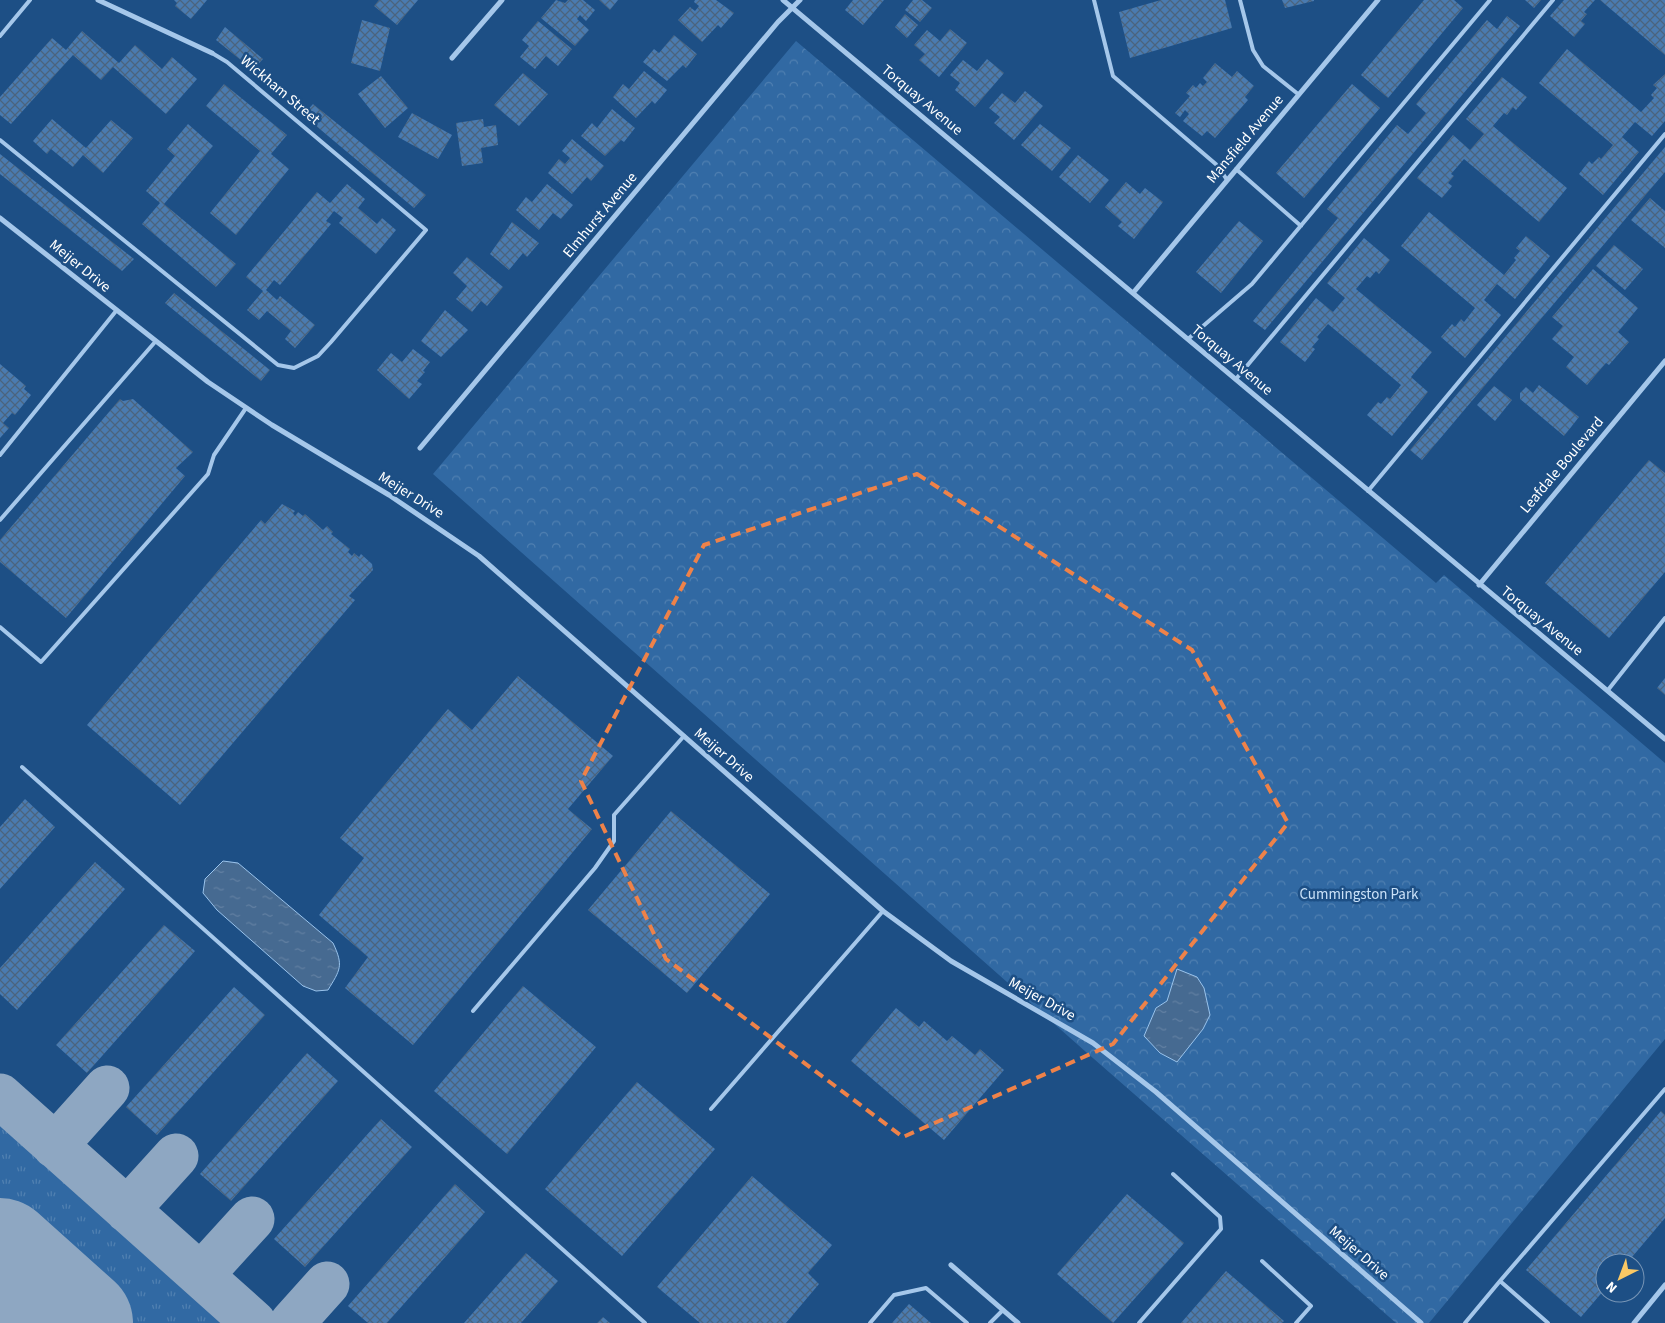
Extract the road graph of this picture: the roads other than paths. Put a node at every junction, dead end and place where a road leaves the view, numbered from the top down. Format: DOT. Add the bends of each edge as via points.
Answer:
graph roads {
  1 [pos="30,0"];
  2 [pos="98,0"];
  3 [pos="502,0"];
  4 [pos="783,0"];
  5 [pos="800,0"];
  6 [pos="1094,0"];
  7 [pos="1240,0"];
  8 [pos="1378,0"];
  9 [pos="1490,0"];
  10 [pos="1553,0"];
  11 [pos="793,8"];
  12 [pos="0,36"];
  13 [pos="212,53"];
  14 [pos="452,58"];
  15 [pos="1298,94"];
  16 [pos="1665,134"];
  17 [pos="0,140"];
  18 [pos="1236,169"];
  19 [pos="1227,180"];
  20 [pos="0,218"];
  21 [pos="1300,226"];
  22 [pos="1132,294"];
  23 [pos="116,311"];
  24 [pos="1188,339"];
  25 [pos="155,342"];
  26 [pos="1665,361"];
  27 [pos="1236,379"];
  28 [pos="246,408"];
  29 [pos="420,448"];
  30 [pos="0,455"];
  31 [pos="1368,491"];
  32 [pos="0,520"];
  33 [pos="1479,585"];
  34 [pos="1665,618"];
  35 [pos="0,627"];
  36 [pos="1608,690"];
  37 [pos="684,736"];
  38 [pos="1665,739"];
  39 [pos="22,767"];
  40 [pos="883,911"];
  41 [pos="474,1011"];
  42 [pos="1665,1089"];
  43 [pos="711,1109"];
  44 [pos="1173,1174"];
  45 [pos="1262,1262"];
  46 [pos="951,1265"];
  47 [pos="1500,1281"];
  48 [pos="1665,1286"];
  49 [pos="1003,1310"];
  50 [pos="646,1323"];
  51 [pos="870,1323"];
  52 [pos="967,1323"];
  53 [pos="990,1323"];
  54 [pos="1018,1323"];
  55 [pos="1139,1323"];
  56 [pos="1296,1323"];
  57 [pos="1420,1323"];
  58 [pos="1465,1323"];
  59 [pos="1548,1323"];
  60 [pos="1634,1323"];
  1 -- 12 [label="lane"];
  2 -- 13 [label="street, Wickham Street"];
  3 -- 14 [label="street"];
  4 -- 11 [label="street, Torquay Avenue"];
  5 -- 11 [label="street, Elmhurst Avenue"];
  6 -- 19 [label="lane" via="1113,76 1218,166"];
  7 -- 15 [label="lane" via="1252,50 1263,66"];
  8 -- 15 [label="street, Mansfield Avenue"];
  9 -- 21 [label="lane"];
  10 -- 27 [label="lane"];
  11 -- 22 [label="street, Torquay Avenue"];
  11 -- 29 [label="street, Elmhurst Avenue"];
  13 -- 17 [label="lane, Wickham Street" via="426,230 332,342 312,360 288,368 271,360"];
  15 -- 18 [label="street, Mansfield Avenue"];
  16 -- 31 [label="lane"];
  18 -- 19 [label="street, Mansfield Avenue"];
  18 -- 21 [label="lane"];
  19 -- 22 [label="street, Mansfield Avenue"];
  20 -- 23 [label="street, Meijer Drive"];
  21 -- 24 [label="lane" via="1252,284"];
  22 -- 24 [label="street, Torquay Avenue"];
  23 -- 25 [label="street, Meijer Drive"];
  23 -- 30 [label="lane"];
  24 -- 27 [label="street, Torquay Avenue"];
  25 -- 28 [label="street, Meijer Drive"];
  25 -- 32 [label="lane"];
  26 -- 33 [label="street, Leafdale Boulevard"];
  27 -- 31 [label="street, Torquay Avenue"];
  28 -- 35 [label="lane" via="214,455 208,474 41,662"];
  28 -- 37 [label="street, Meijer Drive" via="388,495 479,556"];
  31 -- 33 [label="street, Torquay Avenue"];
  33 -- 36 [label="street, Torquay Avenue"];
  34 -- 36 [label="lane"];
  36 -- 38 [label="street, Torquay Avenue"];
  37 -- 40 [label="street, Meijer Drive"];
  37 -- 41 [label="lane" via="614,815 614,841 595,868"];
  39 -- 50 [label="lane"];
  40 -- 43 [label="lane"];
  40 -- 57 [label="street, Meijer Drive" via="951,962 1093,1043 1156,1092"];
  42 -- 47 [label="lane"];
  44 -- 55 [label="lane" via="1220,1217 1220,1228"];
  45 -- 56 [label="lane" via="1311,1306"];
  46 -- 49 [label="street"];
  47 -- 58 [label="lane"];
  47 -- 59 [label="lane"];
  48 -- 60 [label="street"];
  49 -- 53 [label="lane"];
  49 -- 54 [label="street"];
  51 -- 52 [label="lane" via="894,1295 926,1288"];
}
